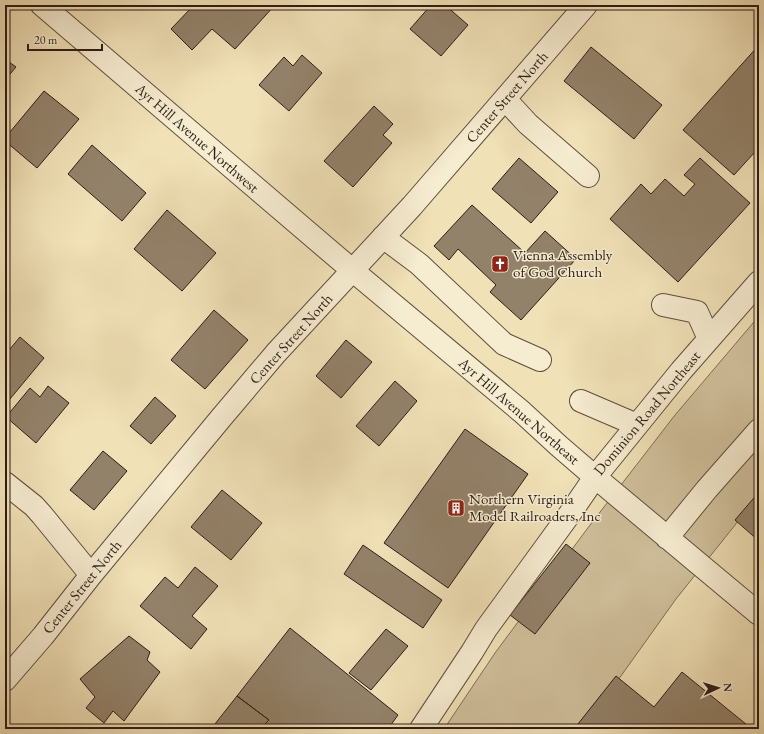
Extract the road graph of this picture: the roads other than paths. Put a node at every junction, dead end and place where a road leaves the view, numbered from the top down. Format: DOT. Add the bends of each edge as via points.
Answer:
graph roads {
  1 [pos="42,5"];
  2 [pos="586,5"];
  3 [pos="505,100"];
  4 [pos="588,176"];
  5 [pos="383,237"];
  6 [pos="352,270"];
  7 [pos="759,282"];
  8 [pos="663,305"];
  9 [pos="709,339"];
  10 [pos="540,360"];
  11 [pos="581,401"];
  12 [pos="637,425"];
  13 [pos="759,430"];
  14 [pos="594,476"];
  15 [pos="5,483"];
  16 [pos="667,538"];
  17 [pos="91,575"];
  18 [pos="759,614"];
  19 [pos="5,680"];
  20 [pos="421,729"];
  1 -- 6 [label="street, Ayr Hill Avenue Northwest"];
  2 -- 3 [label="street, Center Street North"];
  3 -- 4 [label="street" via="528,124"];
  3 -- 5 [label="street, Center Street North"];
  5 -- 6 [label="street, Center Street North"];
  5 -- 10 [label="street" via="419,264 504,344"];
  6 -- 14 [label="street, Ayr Hill Avenue Northeast" via="522,412"];
  6 -- 17 [label="street, Center Street North" via="276,353"];
  7 -- 9 [label="street, Dominion Road Northeast"];
  8 -- 9 [label="street" via="697,312"];
  9 -- 12 [label="street, Dominion Road Northeast"];
  11 -- 12 [label="street"];
  12 -- 14 [label="street, Dominion Road Northeast"];
  13 -- 16 [label="street"];
  14 -- 16 [label="street, Ayr Hill Avenue Northeast"];
  14 -- 20 [label="street, Dominion Road Northeast" via="486,629"];
  15 -- 17 [label="street" via="34,506"];
  16 -- 18 [label="street, Ayr Hill Avenue Northeast"];
  17 -- 19 [label="street, Center Street North"];
}
